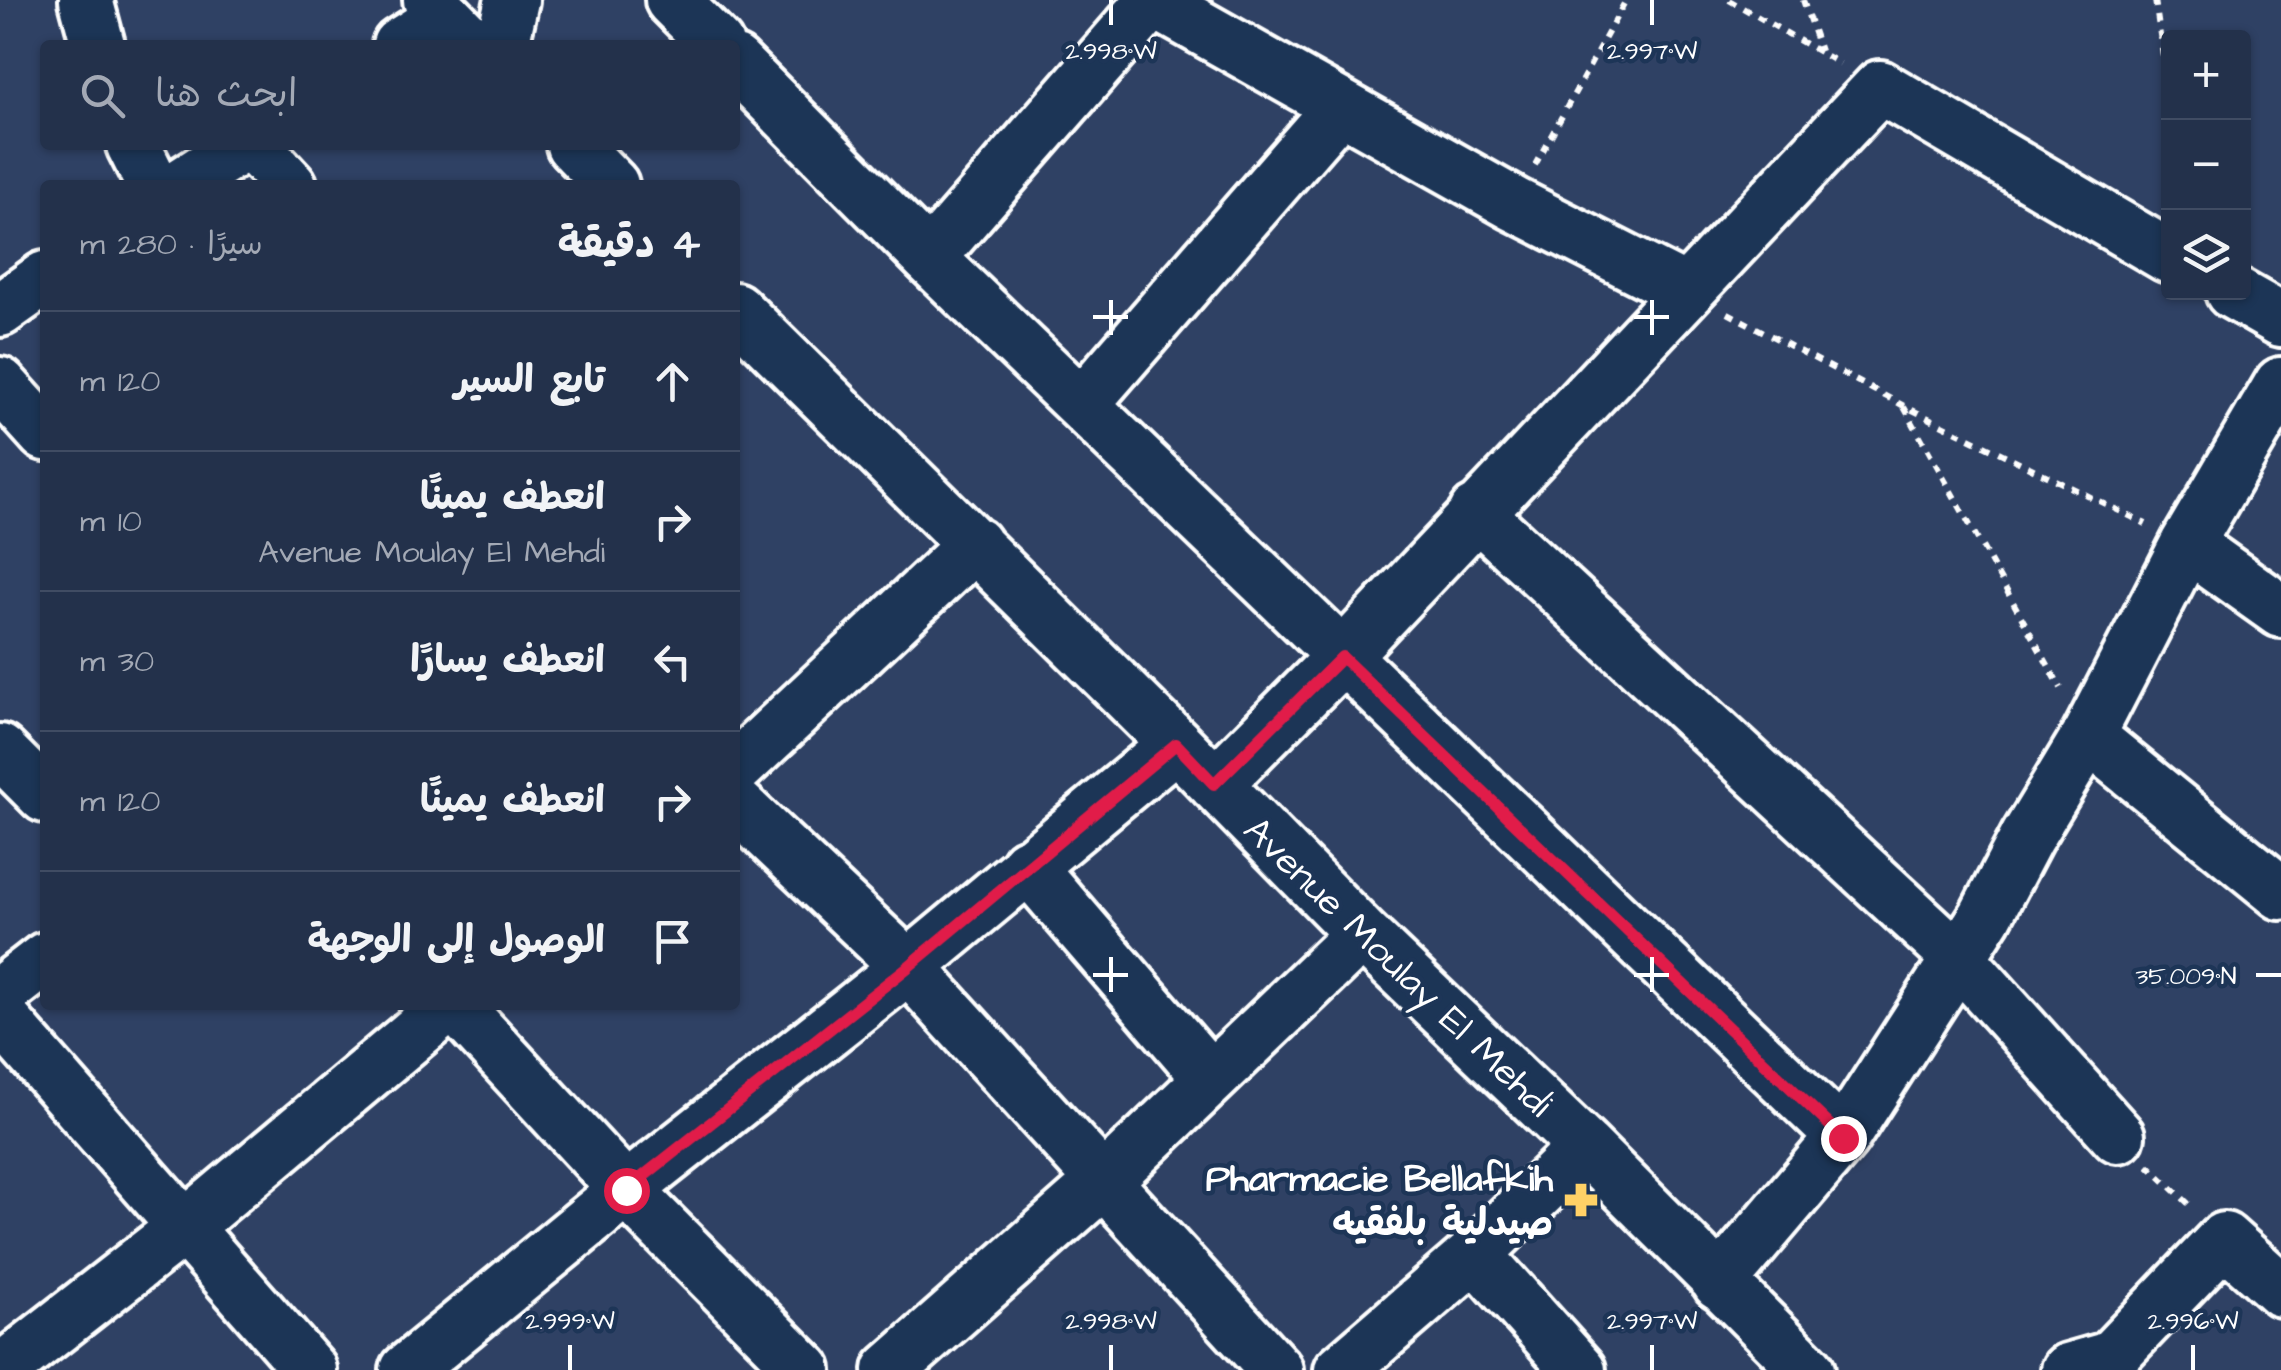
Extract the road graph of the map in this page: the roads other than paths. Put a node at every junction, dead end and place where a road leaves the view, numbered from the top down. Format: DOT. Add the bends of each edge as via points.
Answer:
graph roads {
  1 [pos="86,0"];
  2 [pos="512,0"];
  3 [pos="672,0"];
  4 [pos="1153,0"];
  5 [pos="450,20"];
  6 [pos="97,40"];
  7 [pos="409,40"];
  8 [pos="503,40"];
  9 [pos="712,40"];
  10 [pos="740,68"];
  11 [pos="1340,107"];
  12 [pos="136,150"];
  13 [pos="235,150"];
  14 [pos="258,150"];
  15 [pos="577,150"];
  16 [pos="150,180"];
  17 [pos="188,180"];
  18 [pos="286,180"];
  19 [pos="607,180"];
  20 [pos="2161,252"];
  21 [pos="930,258"];
  22 [pos="40,282"];
  23 [pos="1684,290"];
  24 [pos="2246,300"];
  25 [pos="0,310"];
  26 [pos="2281,320"];
  27 [pos="744,335"];
  28 [pos="0,384"];
  29 [pos="2281,384"];
  30 [pos="1082,404"];
  31 [pos="40,428"];
  32 [pos="1476,512"];
  33 [pos="975,544"];
  34 [pos="2187,544"];
  35 [pos="2281,612"];
  36 [pos="1342,657"];
  37 [pos="2088,736"];
  38 [pos="1176,744"];
  39 [pos="0,751"];
  40 [pos="740,764"];
  41 [pos="1214,784"];
  42 [pos="40,791"];
  43 [pos="740,809"];
  44 [pos="1027,864"];
  45 [pos="2281,893"];
  46 [pos="1362,934"];
  47 [pos="1957,956"];
  48 [pos="40,963"];
  49 [pos="908,967"];
  50 [pos="0,994"];
  51 [pos="446,1010"];
  52 [pos="457,1010"];
  53 [pos="0,1016"];
  54 [pos="1210,1078"];
  55 [pos="2118,1136"];
  56 [pos="1843,1138"];
  57 [pos="1585,1147"];
  58 [pos="1104,1182"];
  59 [pos="626,1190"];
  60 [pos="184,1227"];
  61 [pos="1475,1254"];
  62 [pos="1719,1283"];
  63 [pos="2281,1290"];
  64 [pos="431,1363"];
  65 [pos="1788,1364"];
  66 [pos="2,1370"];
  67 [pos="310,1370"];
  68 [pos="804,1370"];
  69 [pos="890,1370"];
  70 [pos="1276,1370"];
  71 [pos="1341,1370"];
  72 [pos="1579,1370"];
  73 [pos="2068,1370"];
  1 -- 6 [label="street"];
  2 -- 8 [label="street"];
  3 -- 9 [label="street"];
  4 -- 11 [label="street"];
  4 -- 21 [label="street"];
  5 -- 7 [label="street"];
  10 -- 21 [label="street"];
  11 -- 23 [label="street"];
  11 -- 30 [label="street"];
  12 -- 16 [label="street"];
  13 -- 17 [label="street"];
  14 -- 18 [label="street"];
  15 -- 19 [label="street"];
  20 -- 23 [label="street" via="1880,87"];
  21 -- 30 [label="street"];
  22 -- 25 [label="street"];
  23 -- 32 [label="street"];
  24 -- 26 [label="street"];
  27 -- 33 [label="street, Avenue Moulay El Mehdi"];
  28 -- 31 [label="street"];
  29 -- 34 [label="street"];
  30 -- 36 [label="street"];
  32 -- 36 [label="street"];
  32 -- 47 [label="street"];
  33 -- 38 [label="street, Avenue Moulay El Mehdi"];
  33 -- 40 [label="street"];
  34 -- 35 [label="street"];
  34 -- 37 [label="street"];
  36 -- 41 [label="street"];
  36 -- 56 [label="street"];
  37 -- 45 [label="street"];
  37 -- 47 [label="street"];
  38 -- 41 [label="street, Avenue Moulay El Mehdi"];
  38 -- 44 [label="street"];
  39 -- 42 [label="street"];
  41 -- 46 [label="street, Avenue Moulay El Mehdi"];
  43 -- 49 [label="street"];
  44 -- 49 [label="street"];
  44 -- 54 [label="street"];
  46 -- 54 [label="street"];
  46 -- 57 [label="street, Avenue Moulay El Mehdi"];
  47 -- 55 [label="street"];
  47 -- 56 [label="street"];
  48 -- 50 [label="street"];
  49 -- 58 [label="street"];
  49 -- 59 [label="street"];
  51 -- 60 [label="street"];
  52 -- 59 [label="street"];
  53 -- 60 [label="street"];
  54 -- 58 [label="street"];
  56 -- 62 [label="street"];
  57 -- 61 [label="street"];
  57 -- 62 [label="street, Avenue Moulay El Mehdi"];
  58 -- 69 [label="street"];
  58 -- 70 [label="street"];
  59 -- 64 [label="street"];
  59 -- 68 [label="street"];
  60 -- 66 [label="street"];
  60 -- 67 [label="street"];
  61 -- 71 [label="street"];
  61 -- 72 [label="street"];
  62 -- 65 [label="street, Avenue Moulay El Mehdi"];
  63 -- 73 [label="street" via="2224,1239 2110,1358"];
}
